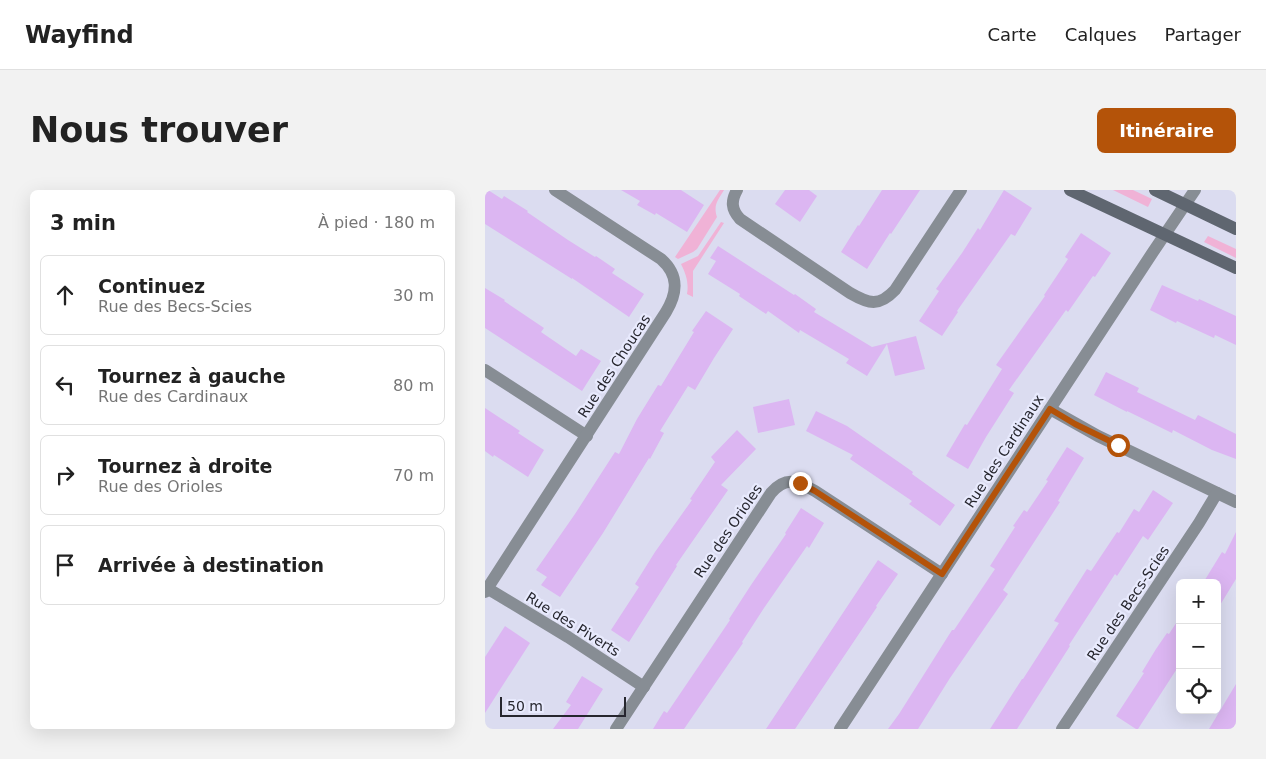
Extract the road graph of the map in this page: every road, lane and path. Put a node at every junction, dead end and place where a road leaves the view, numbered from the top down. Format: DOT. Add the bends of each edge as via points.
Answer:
graph roads {
  1 [pos="555,190"];
  2 [pos="737,190"];
  3 [pos="961,190"];
  4 [pos="1070,190"];
  5 [pos="1155,190"];
  6 [pos="1195,190"];
  7 [pos="1185,204"];
  8 [pos="1236,229"];
  9 [pos="1165,235"];
  10 [pos="1236,268"];
  11 [pos="485,370"];
  12 [pos="1050,409"];
  13 [pos="587,436"];
  14 [pos="1217,493"];
  15 [pos="1236,502"];
  16 [pos="942,574"];
  17 [pos="486,589"];
  18 [pos="644,687"];
  19 [pos="616,729"];
  20 [pos="840,729"];
  21 [pos="1062,729"];
  1 -- 13 [label="street, Rue des Choucas" via="661,259 672,272 675,283 671,304"];
  2 -- 3 [label="street" via="732,203 739,219 861,300 873,303 883,300 895,290"];
  4 -- 9 [label="street"];
  5 -- 7 [label="street"];
  6 -- 7 [label="street, Rue des Cardinaux"];
  7 -- 8 [label="street"];
  7 -- 9 [label="street, Rue des Cardinaux"];
  9 -- 10 [label="street"];
  9 -- 12 [label="street, Rue des Cardinaux"];
  11 -- 13 [label="street"];
  12 -- 14 [label="street"];
  12 -- 16 [label="street, Rue des Cardinaux"];
  13 -- 17 [label="street, Rue des Choucas"];
  14 -- 15 [label="street"];
  14 -- 21 [label="street, Rue des Becs-Scies"];
  16 -- 18 [label="street, Rue des Orioles" via="815,491 800,483 786,482 771,493"];
  16 -- 20 [label="street, Rue des Cardinaux"];
  17 -- 18 [label="street, Rue des Piverts" via="568,636"];
  18 -- 19 [label="street, Rue des Orioles"];
}
